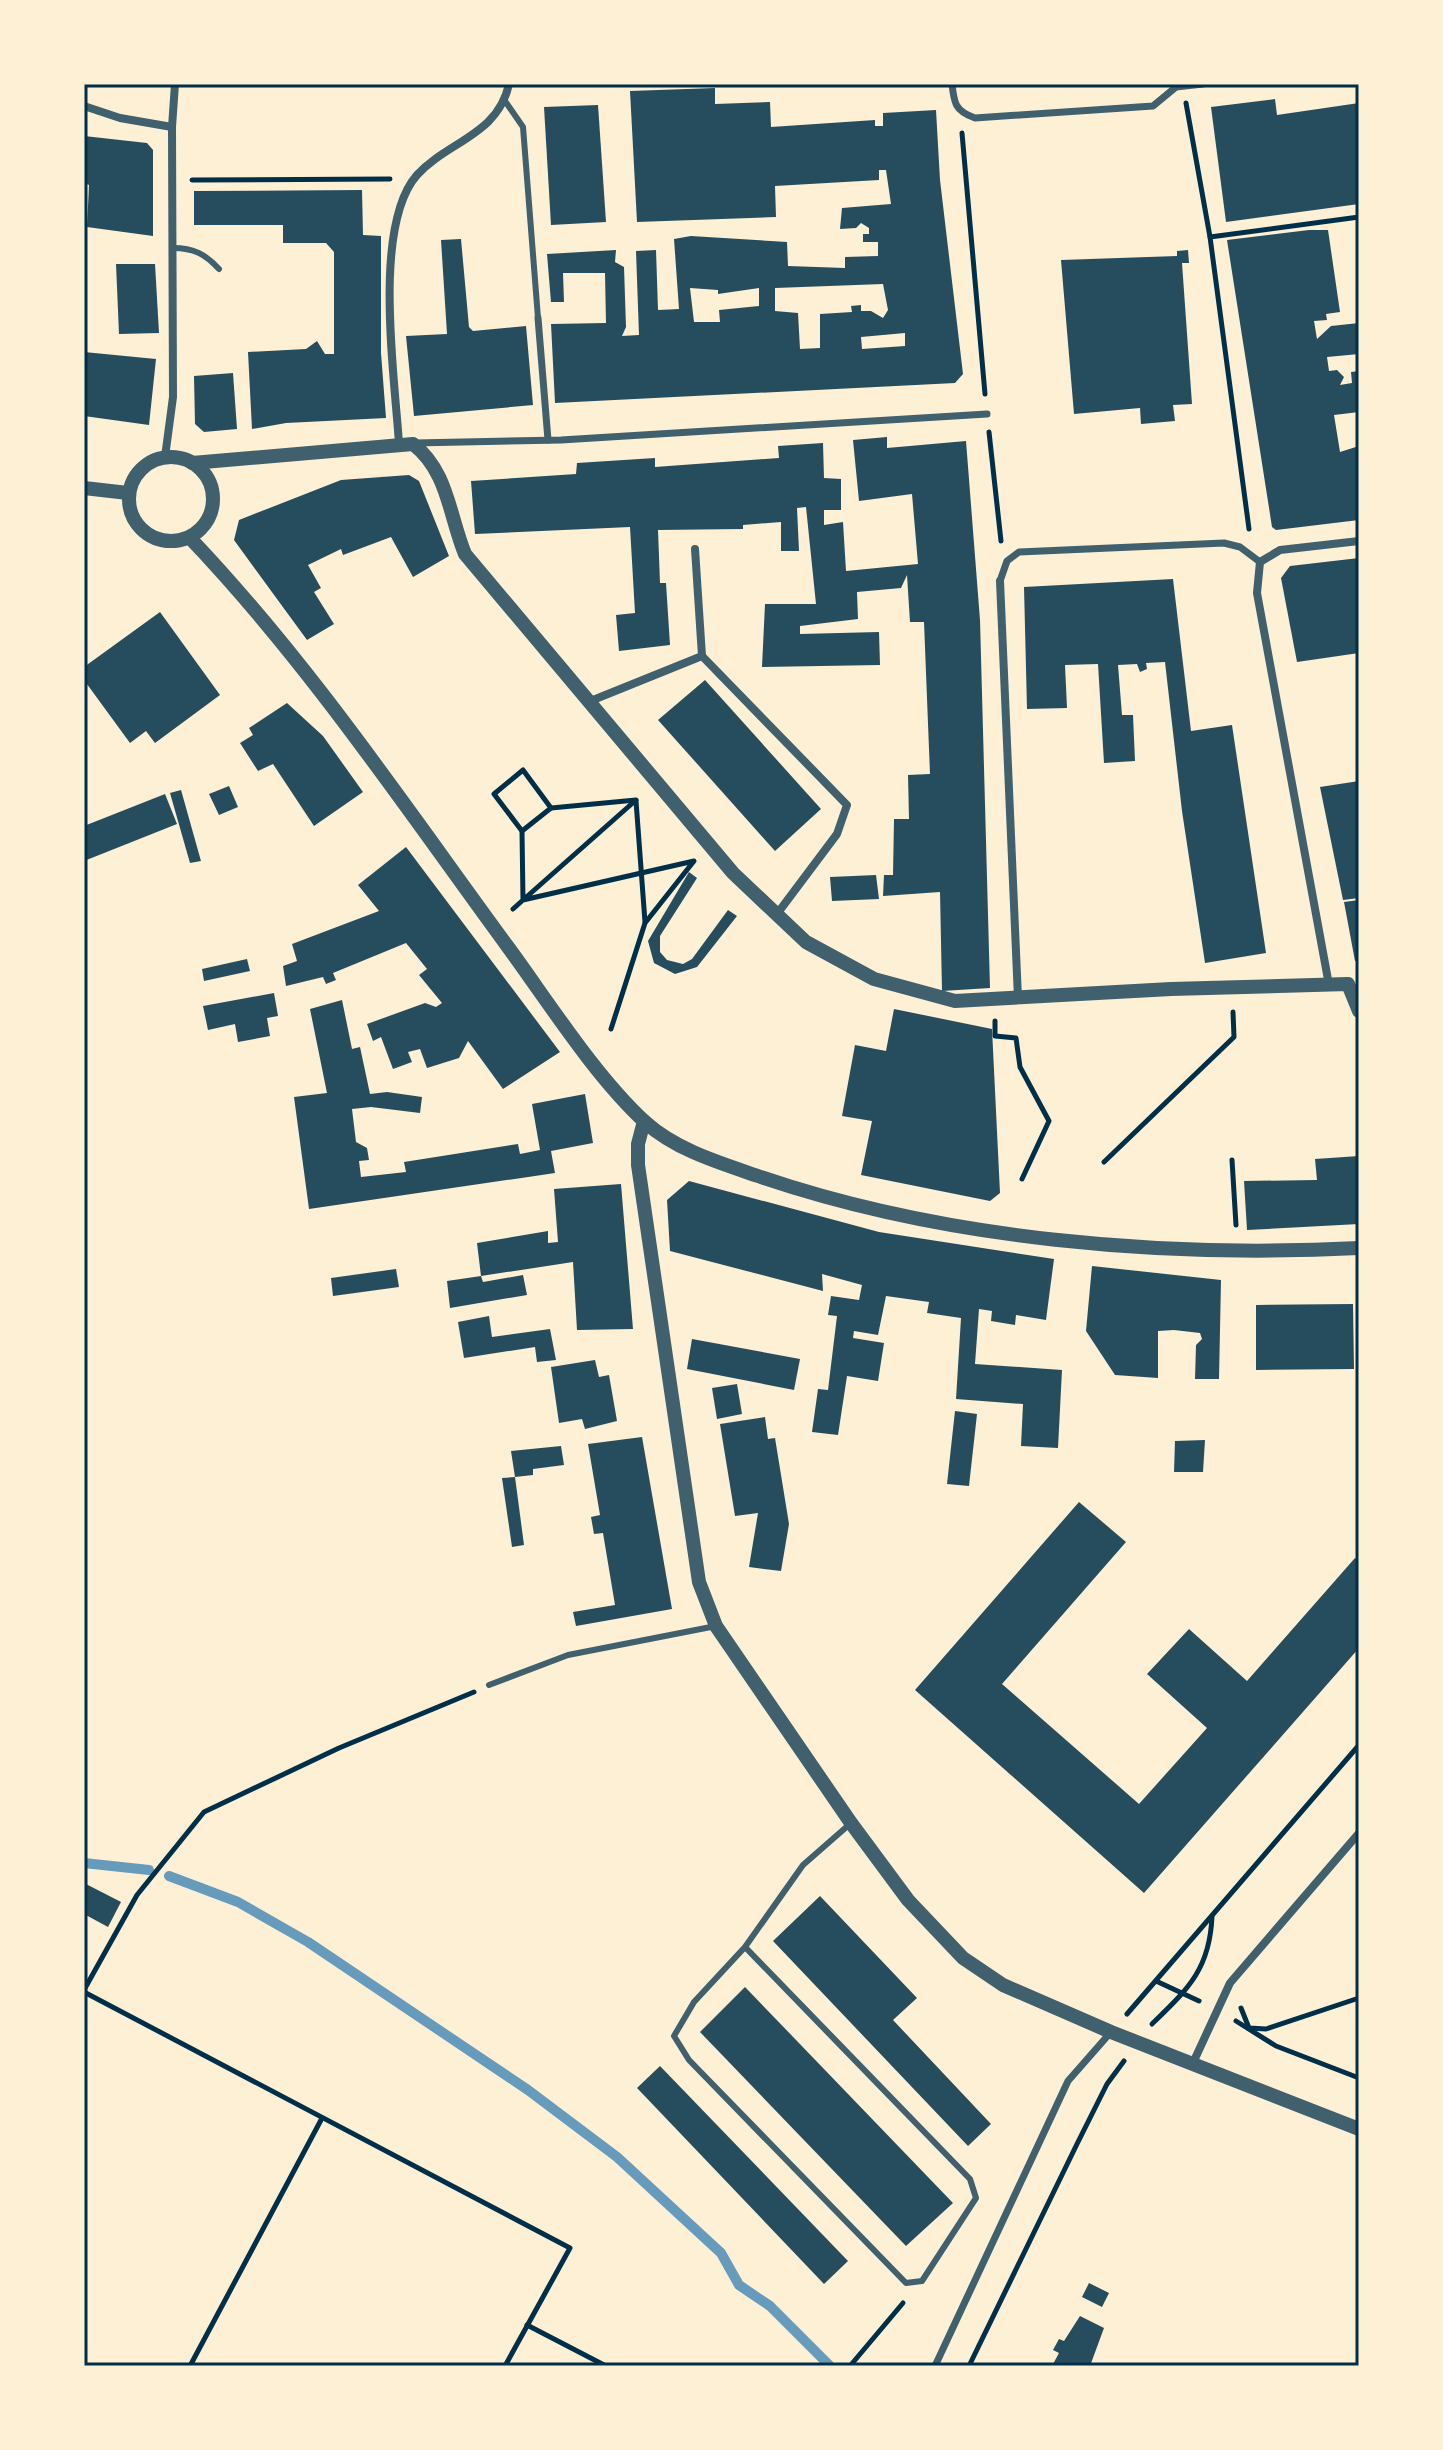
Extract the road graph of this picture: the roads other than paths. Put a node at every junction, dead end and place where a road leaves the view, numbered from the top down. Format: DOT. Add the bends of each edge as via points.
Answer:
graph roads {
  1 [pos="175,84"];
  2 [pos="509,84"];
  3 [pos="952,84"];
  4 [pos="1203,84"];
  5 [pos="1178,86"];
  6 [pos="505,101"];
  7 [pos="84,106"];
  8 [pos="172,127"];
  9 [pos="173,248"];
  10 [pos="219,269"];
  11 [pos="538,318"];
  12 [pos="987,414"];
  13 [pos="548,440"];
  14 [pos="406,444"];
  15 [pos="165,457"];
  16 [pos="192,463"];
  17 [pos="84,488"];
  18 [pos="128,493"];
  19 [pos="190,538"];
  20 [pos="1359,541"];
  21 [pos="695,549"];
  22 [pos="1260,562"];
  23 [pos="1000,581"];
  24 [pos="702,656"];
  25 [pos="588,702"];
  26 [pos="777,914"];
  27 [pos="1354,983"];
  28 [pos="1324,986"];
  29 [pos="1018,998"];
  30 [pos="1359,1011"];
  31 [pos="644,1121"];
  32 [pos="1359,1248"];
  33 [pos="716,1626"];
  34 [pos="489,1685"];
  35 [pos="851,1823"];
  36 [pos="1359,1833"];
  37 [pos="745,1947"];
  38 [pos="1111,2032"];
  39 [pos="1192,2065"];
  40 [pos="1359,2129"];
  41 [pos="935,2366"];
  1 -- 8 [label="street"];
  2 -- 6 [label="street"];
  3 -- 5 [label="street" via="954,104 975,118 1153,106"];
  4 -- 5 [label="street"];
  6 -- 11 [label="lane" via="523,127"];
  6 -- 14 [label="street" via="479,132 416,176 395,218 391,317"];
  7 -- 8 [label="street"];
  8 -- 9 [label="street"];
  9 -- 10 [label="lane" via="190,248"];
  9 -- 15 [label="street" via="173,397"];
  11 -- 13 [label="street"];
  12 -- 13 [label="street"];
  13 -- 14 [label="street"];
  14 -- 16 [label="street"];
  14 -- 25 [label="street" via="430,457 443,481 465,554"];
  15 -- 16 [label="street"];
  15 -- 18 [label="street" via="143,466"];
  16 -- 19 [label="street" via="209,481 213,495 207,521"];
  17 -- 18 [label="street"];
  18 -- 19 [label="street" via="136,526 147,535 160,541"];
  19 -- 31 [label="street" via="301,665 588,1056"];
  20 -- 22 [label="street" via="1280,550"];
  21 -- 24 [label="street"];
  22 -- 23 [label="street" via="1252,553 1224,543 1019,552 1003,566"];
  22 -- 28 [label="street" via="1257,593"];
  23 -- 29 [label="street"];
  24 -- 25 [label="street"];
  24 -- 26 [label="street" via="847,805 837,834"];
  25 -- 26 [label="street" via="733,873"];
  26 -- 29 [label="street" via="806,942 874,979 955,1001"];
  27 -- 28 [label="street"];
  27 -- 30 [label="street"];
  28 -- 29 [label="street"];
  31 -- 32 [label="street" via="677,1145 823,1198 993,1230 1136,1246"];
  31 -- 33 [label="street" via="638,1165 689,1533 699,1582"];
  33 -- 34 [label="lane" via="568,1655"];
  33 -- 35 [label="street"];
  35 -- 37 [label="lane" via="803,1865"];
  35 -- 38 [label="street" via="908,1900 963,1958 1003,1985"];
  36 -- 39 [label="street" via="1230,1983"];
  37 -- 37 [label="lane" via="694,2002 674,2036 689,2060 859,2237 906,2283 922,2281 976,2198 970,2179"];
  38 -- 39 [label="street"];
  38 -- 41 [label="street" via="1068,2081"];
  39 -- 40 [label="street"];
}
